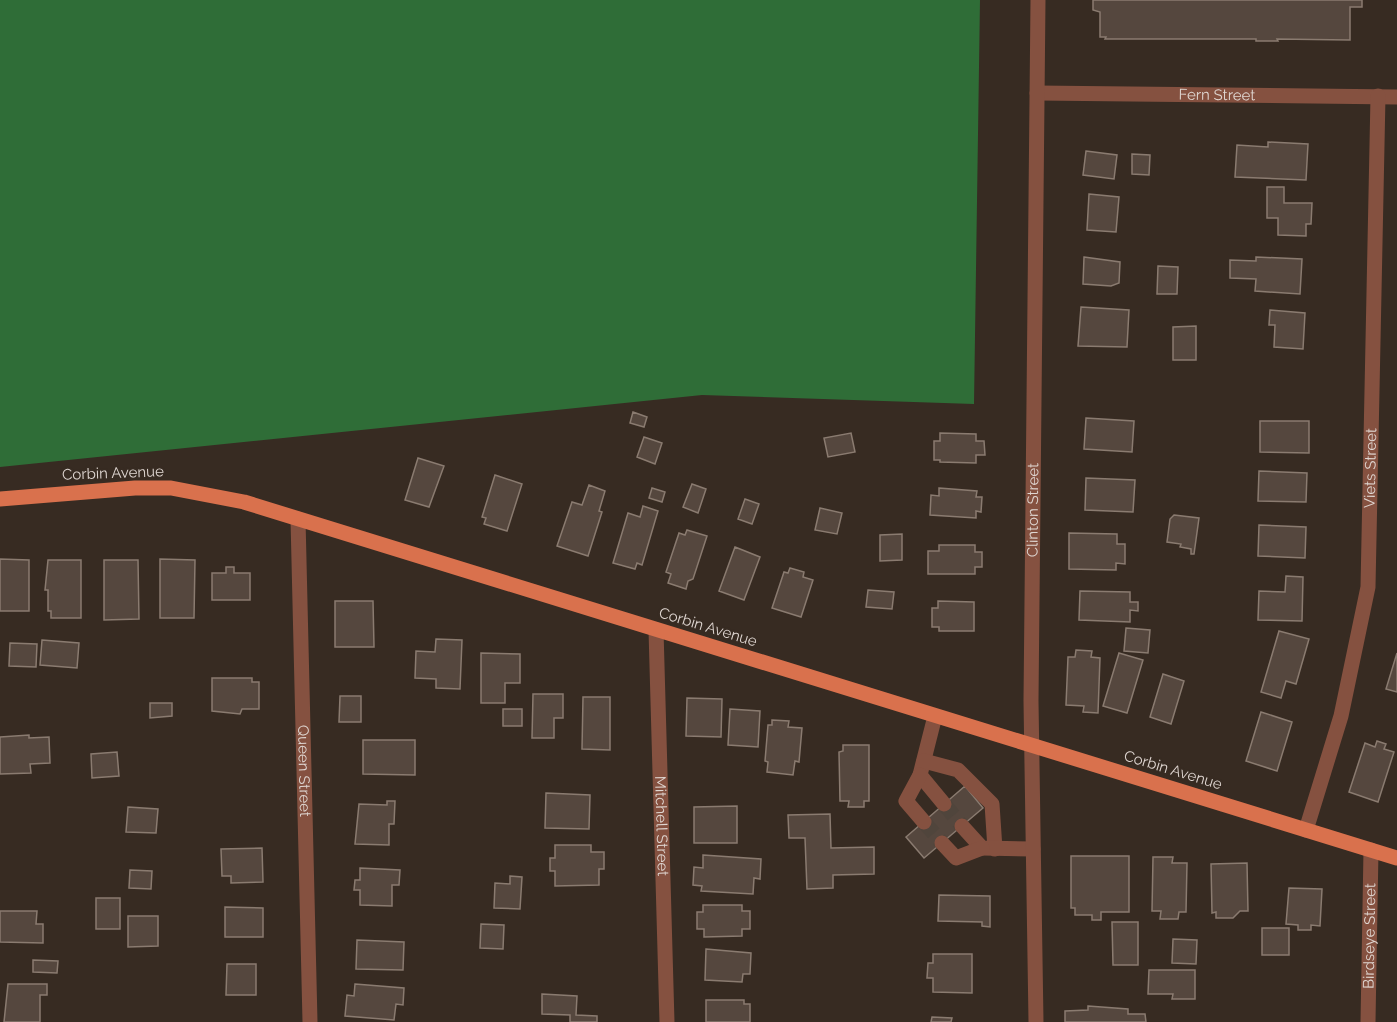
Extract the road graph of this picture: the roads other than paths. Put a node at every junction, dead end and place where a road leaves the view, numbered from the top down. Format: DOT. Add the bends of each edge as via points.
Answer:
graph roads {
  1 [pos="1038,0"];
  2 [pos="1037,93"];
  3 [pos="1377,96"];
  4 [pos="1397,97"];
  5 [pos="0,499"];
  6 [pos="298,519"];
  7 [pos="656,630"];
  8 [pos="935,716"];
  9 [pos="1032,746"];
  10 [pos="922,768"];
  11 [pos="944,804"];
  12 [pos="924,822"];
  13 [pos="962,826"];
  14 [pos="1306,830"];
  15 [pos="942,843"];
  16 [pos="989,848"];
  17 [pos="1033,849"];
  18 [pos="1371,850"];
  19 [pos="1397,858"];
  20 [pos="310,1022"];
  21 [pos="667,1022"];
  22 [pos="1036,1022"];
  23 [pos="1368,1022"];
  1 -- 2 [label="street, Clinton Street"];
  2 -- 3 [label="street, Fern Street"];
  2 -- 9 [label="street, Clinton Street"];
  3 -- 4 [label="street, Fern Street"];
  3 -- 14 [label="street, Viets Street" via="1368,587 1341,716"];
  5 -- 6 [label="main road, Corbin Avenue" via="171,488 244,502"];
  6 -- 7 [label="main road, Corbin Avenue"];
  6 -- 20 [label="street, Queen Street"];
  7 -- 8 [label="main road, Corbin Avenue"];
  7 -- 21 [label="street, Mitchell Street"];
  8 -- 9 [label="main road, Corbin Avenue"];
  8 -- 10 [label="street"];
  9 -- 14 [label="main road, Corbin Avenue"];
  9 -- 17 [label="street, Clinton Street"];
  10 -- 11 [label="street"];
  10 -- 12 [label="street" via="906,801"];
  10 -- 16 [label="street" via="958,770 992,804"];
  13 -- 16 [label="street"];
  14 -- 18 [label="main road, Corbin Avenue"];
  15 -- 16 [label="street" via="956,858"];
  16 -- 17 [label="street"];
  17 -- 22 [label="street, Clinton Street"];
  18 -- 19 [label="main road, Corbin Avenue"];
  18 -- 23 [label="street, Birdseye Street"];
}
